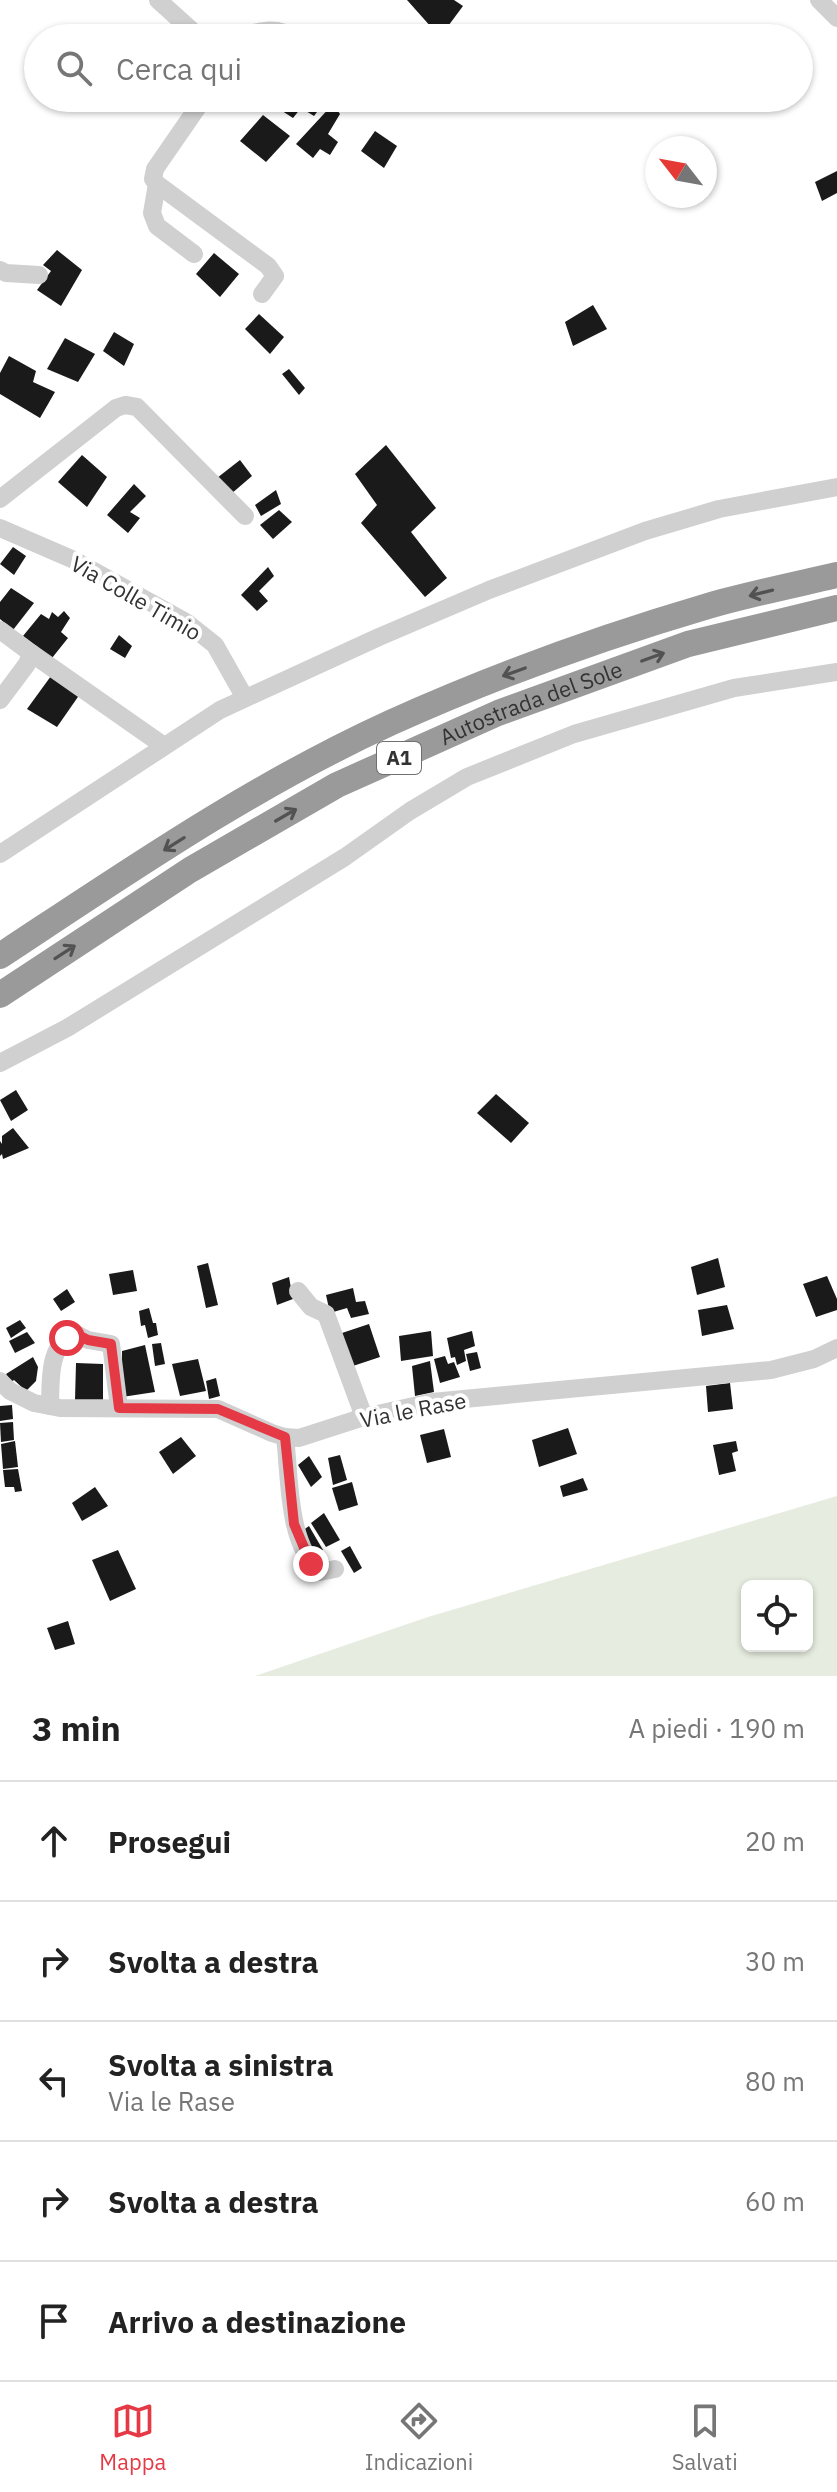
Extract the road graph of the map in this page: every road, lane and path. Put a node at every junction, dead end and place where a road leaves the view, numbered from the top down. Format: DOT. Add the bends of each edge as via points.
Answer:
graph roads {
  1 [pos="158,0"];
  2 [pos="819,0"];
  3 [pos="837,18"];
  4 [pos="185,24"];
  5 [pos="194,112"];
  6 [pos="157,184"];
  7 [pos="194,254"];
  8 [pos="0,270"];
  9 [pos="39,275"];
  10 [pos="262,294"];
  11 [pos="837,487"];
  12 [pos="0,499"];
  13 [pos="245,516"];
  14 [pos="0,528"];
  15 [pos="837,575"];
  16 [pos="837,608"];
  17 [pos="0,630"];
  18 [pos="31,653"];
  19 [pos="837,672"];
  20 [pos="245,698"];
  21 [pos="0,700"];
  22 [pos="164,746"];
  23 [pos="0,854"];
  24 [pos="0,956"];
  25 [pos="0,995"];
  26 [pos="0,1063"];
  27 [pos="298,1291"];
  28 [pos="837,1348"];
  29 [pos="2,1387"];
  30 [pos="50,1406"];
  31 [pos="119,1408"];
  32 [pos="364,1417"];
  33 [pos="285,1437"];
  34 [pos="335,1569"];
  1 -- 4 [label="street"];
  2 -- 3 [label="street"];
  5 -- 6 [label="street" via="155,169"];
  6 -- 7 [label="street" via="152,213 157,226"];
  6 -- 10 [label="street" via="268,266 275,276"];
  8 -- 9 [label="street"];
  11 -- 20 [label="street" via="719,509 645,531 489,590"];
  12 -- 13 [label="street" via="125,405 137,407"];
  14 -- 20 [label="street, Via Colle Timio" via="74,560 186,622 215,645"];
  15 -- 24 [label="highway, Autostrada del Sole / A1, one-way" via="709,606 593,643 388,724 247,798"];
  25 -- 16 [label="highway, Autostrada del Sole / A1, one-way" via="190,870 337,785 498,713 688,644"];
  17 -- 18 [label="street"];
  18 -- 21 [label="street"];
  18 -- 22 [label="street"];
  19 -- 26 [label="street" via="734,688 574,734 467,777 67,1028"];
  20 -- 22 [label="street"];
  22 -- 23 [label="street"];
  27 -- 32 [label="street" via="311,1307 326,1314"];
  28 -- 32 [label="street, Via le Rase" via="771,1370 432,1402"];
  29 -- 30 [label="street"];
  30 -- 31 [label="street"];
  30 -- 31 [label="street" via="52,1363 67,1338 78,1335 111,1344"];
  31 -- 33 [label="street" via="218,1409"];
  32 -- 33 [label="street, Via le Rase" via="299,1438"];
  33 -- 34 [label="street" via="296,1531 311,1564 320,1572"];
}
